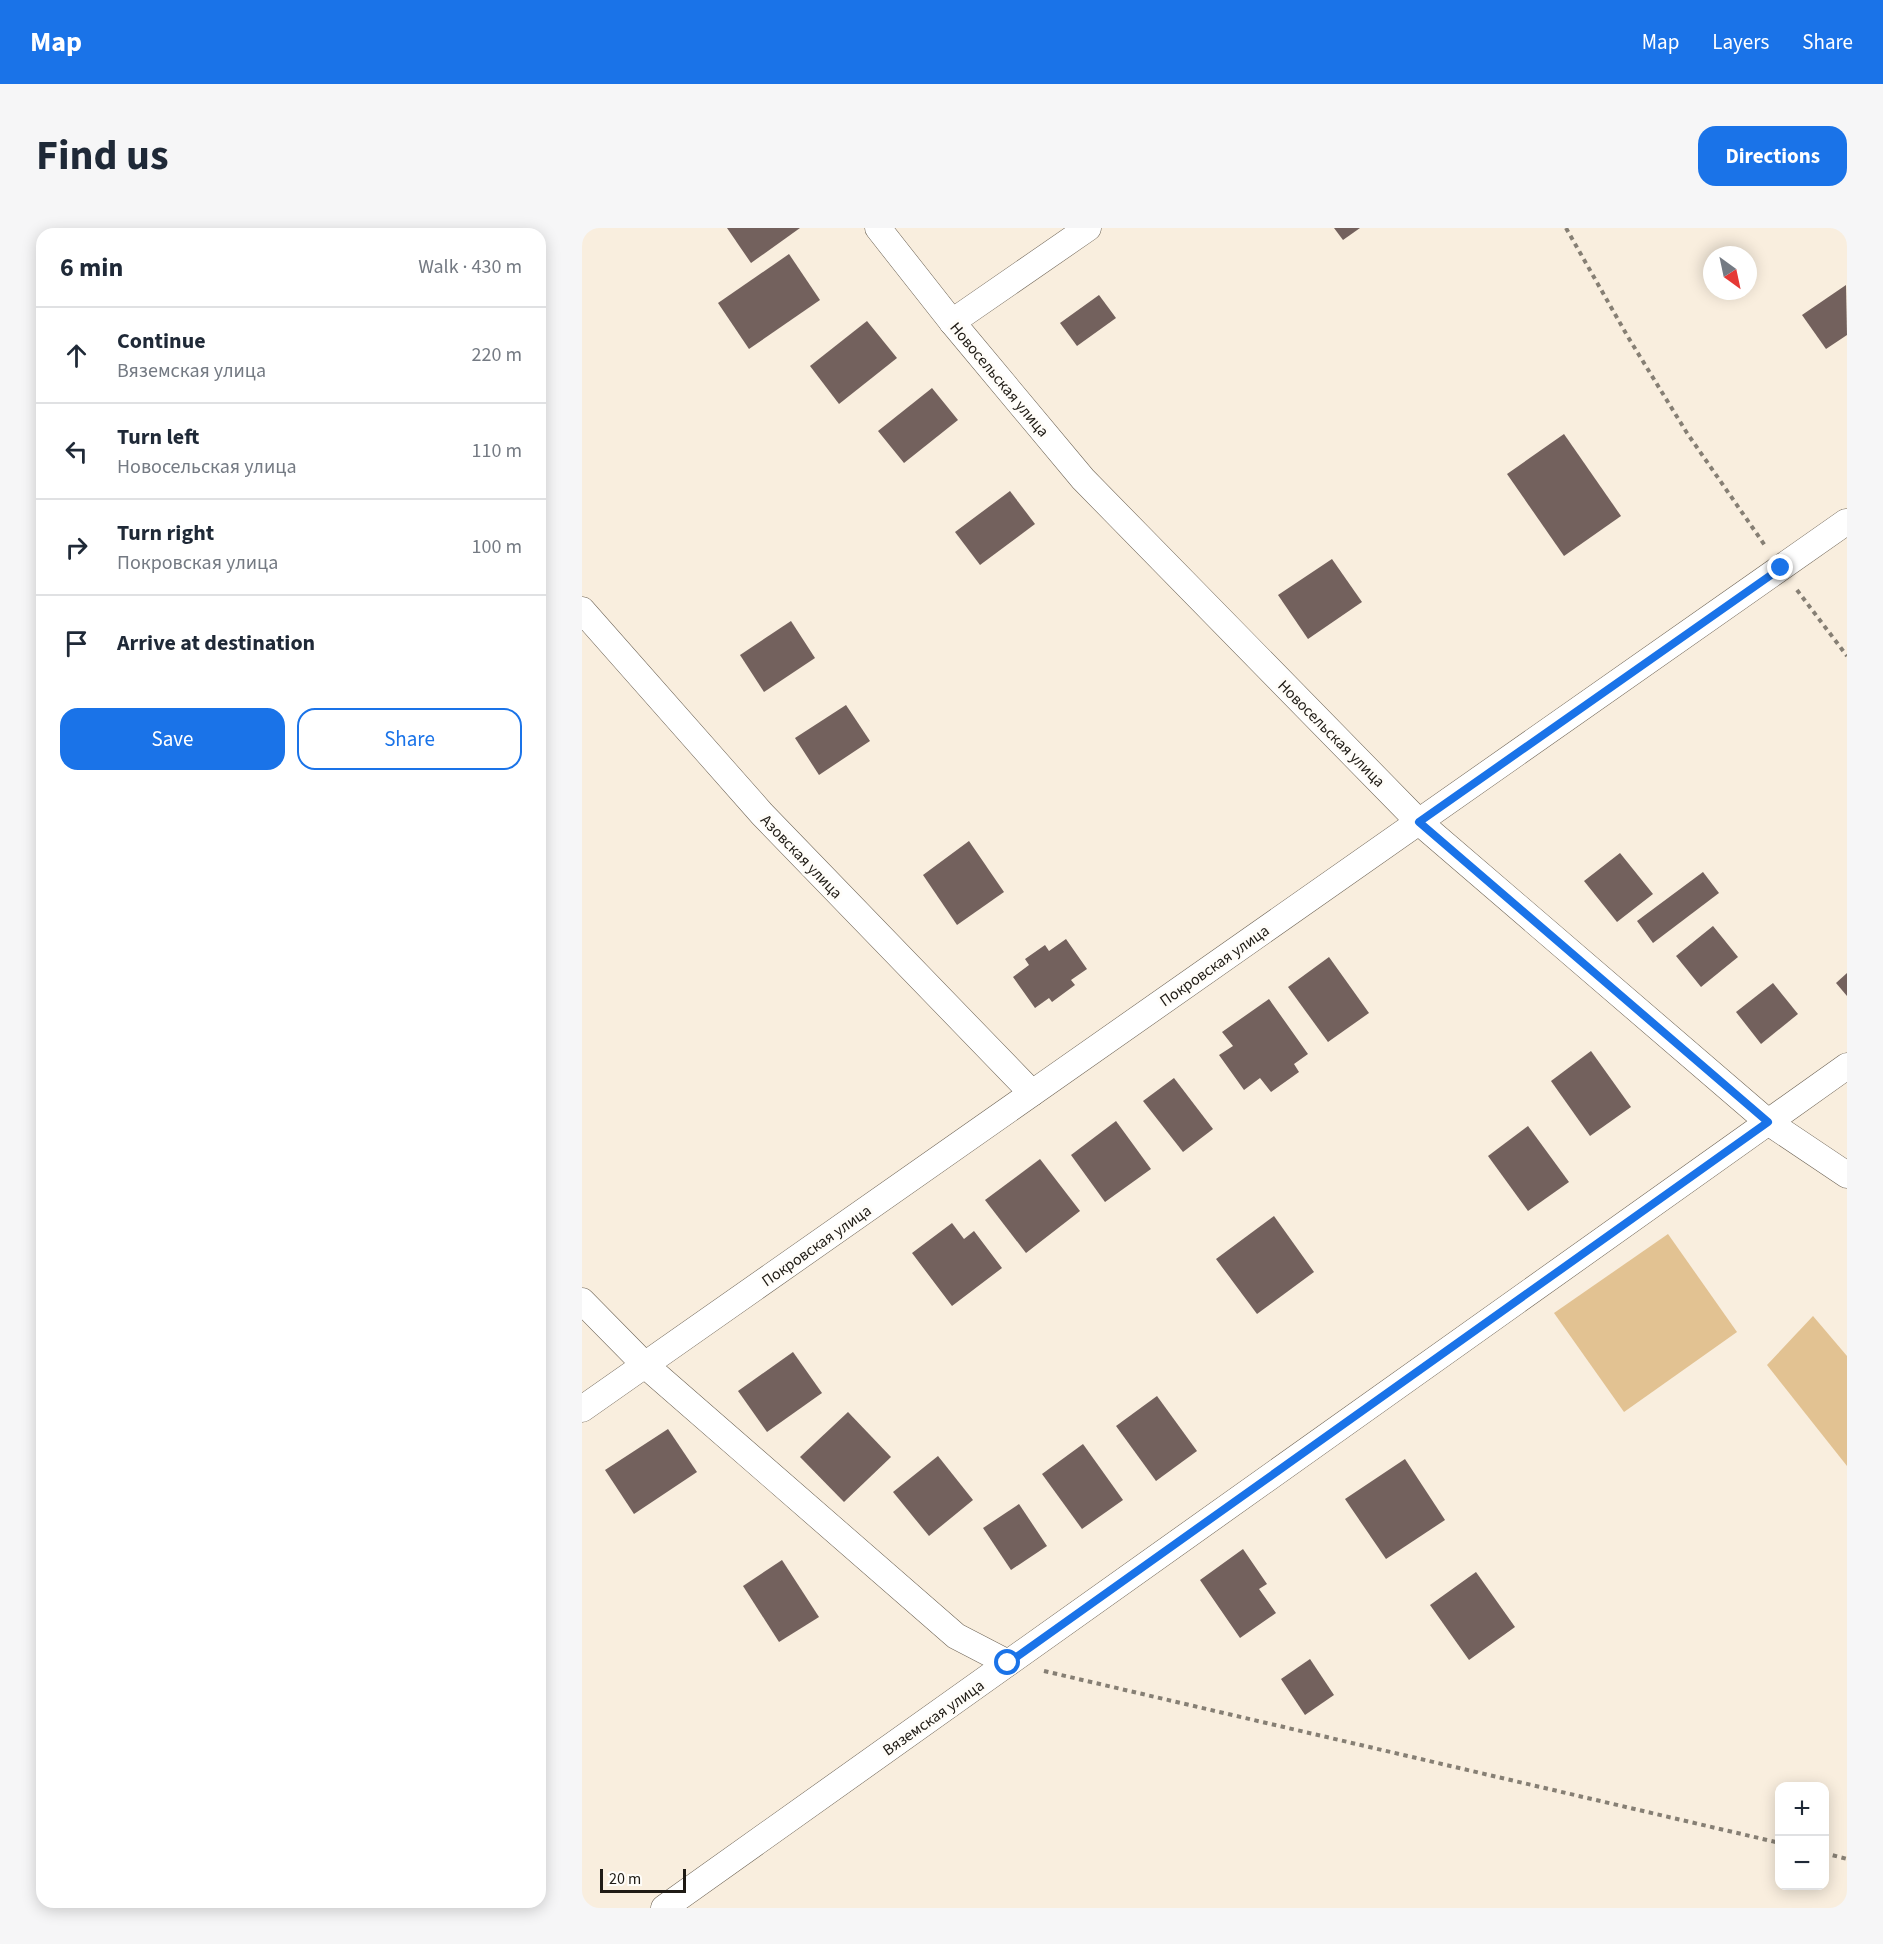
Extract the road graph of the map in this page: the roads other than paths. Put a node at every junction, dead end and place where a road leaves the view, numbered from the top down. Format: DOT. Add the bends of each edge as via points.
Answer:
graph roads {
  1 [pos="878,228"];
  2 [pos="1088,228"];
  3 [pos="952,322"];
  4 [pos="1846,522"];
  5 [pos="582,610"];
  6 [pos="1419,822"];
  7 [pos="1847,1066"];
  8 [pos="1032,1093"];
  9 [pos="1768,1122"];
  10 [pos="1847,1175"];
  11 [pos="582,1301"];
  12 [pos="645,1365"];
  13 [pos="582,1409"];
  14 [pos="1008,1663"];
  15 [pos="664,1908"];
  1 -- 3 [label="street, Новосельская улица"];
  2 -- 3 [label="street"];
  3 -- 6 [label="street, Новосельская улица" via="1083,479"];
  4 -- 6 [label="street, Покровская улица"];
  5 -- 8 [label="street, Азовская улица" via="762,814"];
  6 -- 8 [label="street, Покровская улица"];
  6 -- 9 [label="street, Новосельская улица"];
  7 -- 9 [label="street, Вяземская улица"];
  8 -- 12 [label="street, Покровская улица"];
  9 -- 10 [label="street, Новосельская улица"];
  9 -- 14 [label="street, Вяземская улица"];
  11 -- 12 [label="street"];
  12 -- 13 [label="street, Покровская улица"];
  12 -- 14 [label="street" via="956,1636"];
  14 -- 15 [label="street, Вяземская улица"];
}
